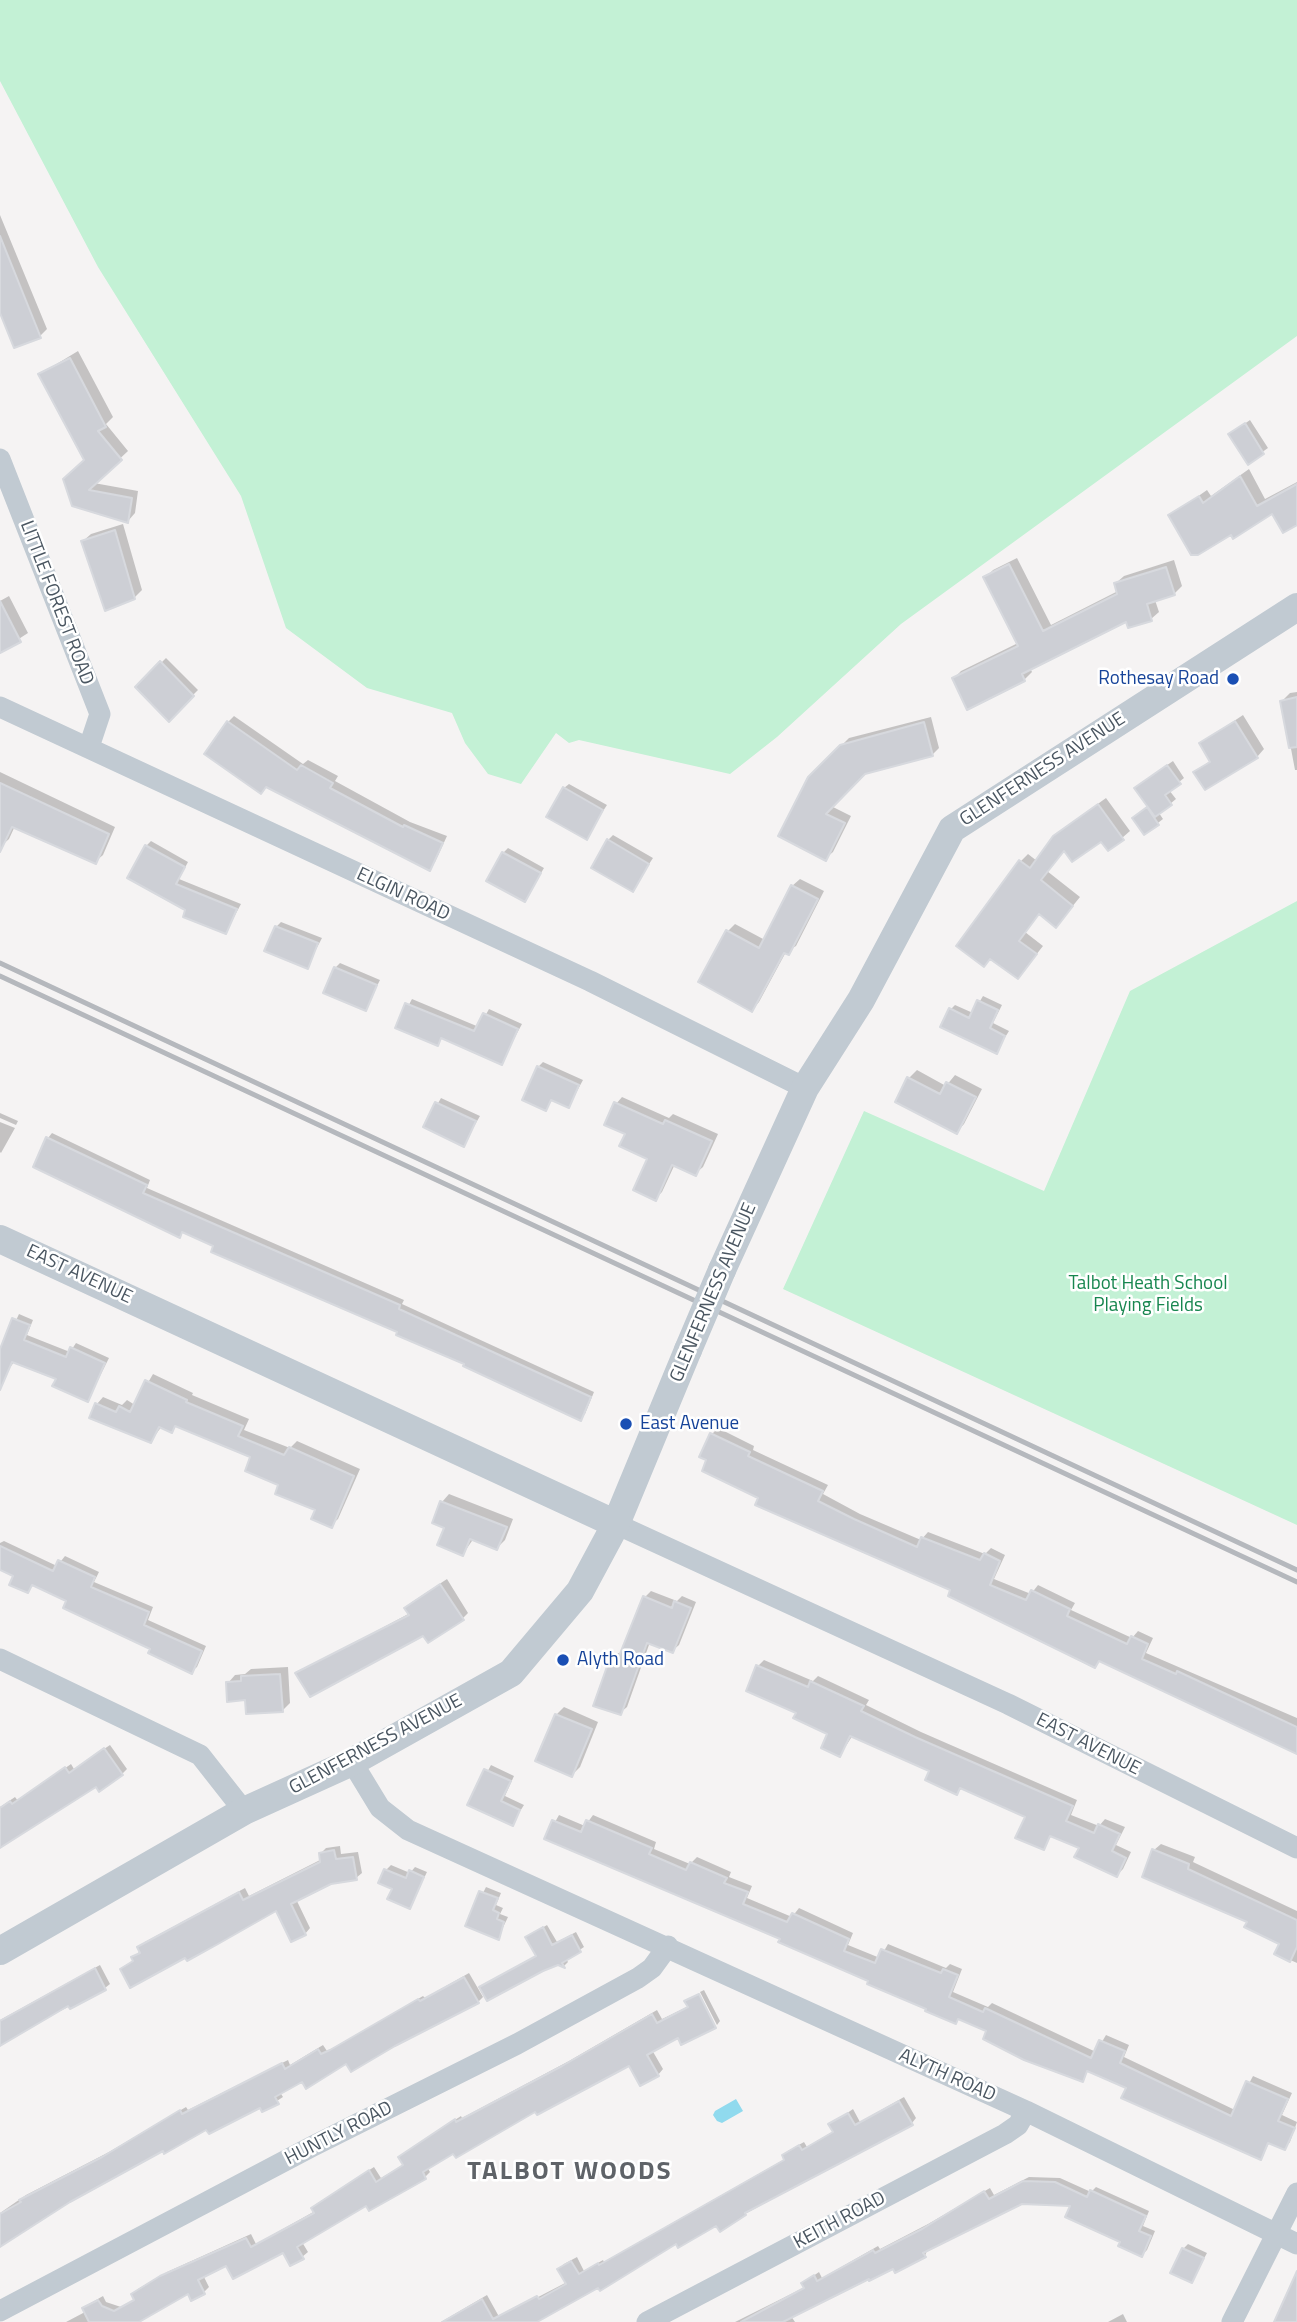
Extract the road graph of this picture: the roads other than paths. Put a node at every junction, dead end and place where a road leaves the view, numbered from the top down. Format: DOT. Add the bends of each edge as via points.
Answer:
graph roads {
  1 [pos="0,459"];
  2 [pos="1297,607"];
  3 [pos="0,707"];
  4 [pos="89,747"];
  5 [pos="804,1088"];
  6 [pos="0,1239"];
  7 [pos="616,1524"];
  8 [pos="0,1659"];
  9 [pos="352,1762"];
  10 [pos="244,1811"];
  11 [pos="1297,1848"];
  12 [pos="668,1946"];
  13 [pos="0,1951"];
  14 [pos="1026,2111"];
  15 [pos="1297,2193"];
  16 [pos="1277,2235"];
  17 [pos="1297,2244"];
  18 [pos="0,2311"];
  19 [pos="647,2322"];
  20 [pos="1231,2322"];
  1 -- 4 [label="street, LITTLE FOREST ROAD" via="100,713"];
  2 -- 5 [label="street, GLENFERNESS AVENUE" via="952,830 861,999"];
  3 -- 4 [label="street, ELGIN ROAD"];
  4 -- 5 [label="street, ELGIN ROAD" via="590,981"];
  5 -- 7 [label="street, GLENFERNESS AVENUE, bridge"];
  6 -- 7 [label="street, EAST AVENUE"];
  7 -- 9 [label="street, GLENFERNESS AVENUE" via="580,1591 511,1673"];
  7 -- 11 [label="street, EAST AVENUE" via="1007,1704"];
  8 -- 10 [label="street" via="200,1755"];
  9 -- 10 [label="street, GLENFERNESS AVENUE"];
  9 -- 12 [label="street, ALYTH ROAD" via="392,1821"];
  10 -- 13 [label="street, GLENFERNESS AVENUE"];
  12 -- 14 [label="street, ALYTH ROAD"];
  12 -- 18 [label="street, HUNTLY ROAD" via="638,1978"];
  14 -- 16 [label="street, ALYTH ROAD"];
  14 -- 19 [label="street, KEITH ROAD" via="1006,2134"];
  15 -- 16 [label="street"];
  16 -- 17 [label="street, ALYTH ROAD"];
  16 -- 20 [label="street"];
}
